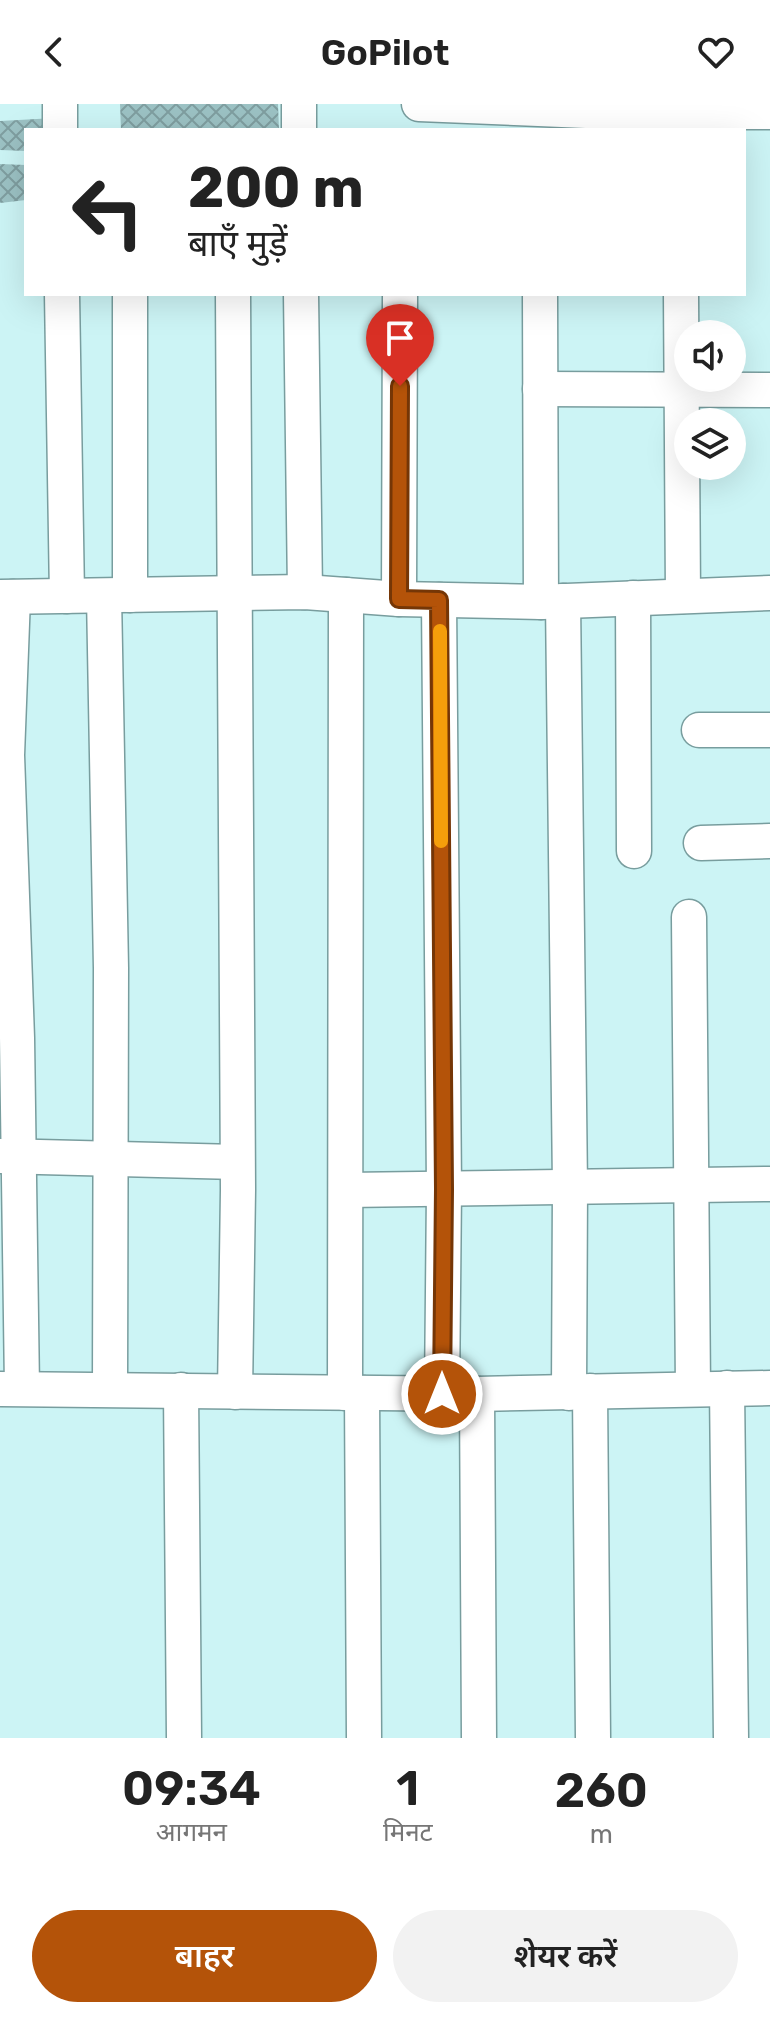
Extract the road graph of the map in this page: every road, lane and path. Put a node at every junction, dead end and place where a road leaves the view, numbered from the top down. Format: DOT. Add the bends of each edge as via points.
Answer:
graph roads {
  1 [pos="60,104"];
  2 [pos="299,104"];
  3 [pos="419,104"];
  4 [pos="610,108"];
  5 [pos="770,112"];
  6 [pos="60,128"];
  7 [pos="299,128"];
  8 [pos="62,296"];
  9 [pos="130,296"];
  10 [pos="233,296"];
  11 [pos="301,296"];
  12 [pos="400,296"];
  13 [pos="540,296"];
  14 [pos="681,296"];
  15 [pos="681,320"];
  16 [pos="540,389"];
  17 [pos="746,390"];
  18 [pos="770,390"];
  19 [pos="674,391"];
  20 [pos="682,392"];
  21 [pos="305,592"];
  22 [pos="770,593"];
  23 [pos="233,594"];
  24 [pos="346,595"];
  25 [pos="67,596"];
  26 [pos="117,596"];
  27 [pos="683,596"];
  28 [pos="7,597"];
  29 [pos="633,598"];
  30 [pos="399,599"];
  31 [pos="439,600"];
  32 [pos="552,602"];
  33 [pos="699,730"];
  34 [pos="770,730"];
  35 [pos="770,841"];
  36 [pos="701,843"];
  37 [pos="634,851"];
  38 [pos="689,917"];
  39 [pos="8,985"];
  40 [pos="9,1156"];
  41 [pos="111,1158"];
  42 [pos="237,1162"];
  43 [pos="770,1184"];
  44 [pos="692,1185"];
  45 [pos="570,1187"];
  46 [pos="444,1189"];
  47 [pos="347,1190"];
  48 [pos="11,1388"];
  49 [pos="727,1388"];
  50 [pos="770,1388"];
  51 [pos="110,1389"];
  52 [pos="693,1389"];
  53 [pos="181,1390"];
  54 [pos="235,1392"];
  55 [pos="580,1392"];
  56 [pos="353,1393"];
  57 [pos="442,1394"];
  58 [pos="477,1394"];
  59 [pos="184,1738"];
  60 [pos="364,1738"];
  61 [pos="479,1738"];
  62 [pos="593,1738"];
  63 [pos="731,1738"];
  1 -- 6 [label="street"];
  2 -- 7 [label="street"];
  3 -- 4 [label="street"];
  4 -- 5 [label="street"];
  8 -- 25 [label="street"];
  9 -- 26 [label="street"];
  10 -- 23 [label="street"];
  11 -- 21 [label="street"];
  12 -- 30 [label="street"];
  13 -- 16 [label="street"];
  14 -- 15 [label="street"];
  16 -- 19 [label="street"];
  16 -- 32 [label="street"];
  17 -- 18 [label="street"];
  20 -- 27 [label="street"];
  21 -- 23 [label="street"];
  21 -- 24 [label="street"];
  22 -- 27 [label="street"];
  23 -- 26 [label="street"];
  23 -- 42 [label="street"];
  24 -- 30 [label="street"];
  24 -- 47 [label="street"];
  25 -- 26 [label="street"];
  25 -- 28 [label="street"];
  26 -- 41 [label="street"];
  27 -- 29 [label="street"];
  28 -- 39 [label="street"];
  29 -- 32 [label="street"];
  29 -- 37 [label="street"];
  30 -- 31 [label="street"];
  31 -- 32 [label="street"];
  31 -- 46 [label="street"];
  32 -- 45 [label="street"];
  33 -- 34 [label="street"];
  35 -- 36 [label="street"];
  38 -- 44 [label="street"];
  39 -- 40 [label="street"];
  40 -- 41 [label="street"];
  40 -- 48 [label="street"];
  41 -- 42 [label="street"];
  41 -- 51 [label="street"];
  42 -- 54 [label="street"];
  43 -- 44 [label="street"];
  44 -- 45 [label="street"];
  44 -- 52 [label="street"];
  45 -- 46 [label="street"];
  45 -- 55 [label="street"];
  46 -- 47 [label="street"];
  46 -- 57 [label="street"];
  47 -- 56 [label="street"];
  48 -- 51 [label="street"];
  49 -- 50 [label="street"];
  49 -- 52 [label="street"];
  49 -- 63 [label="street"];
  51 -- 53 [label="street"];
  52 -- 55 [label="street"];
  53 -- 54 [label="street"];
  53 -- 59 [label="street"];
  54 -- 56 [label="street"];
  55 -- 58 [label="street"];
  55 -- 62 [label="street"];
  56 -- 57 [label="street"];
  56 -- 60 [label="street"];
  57 -- 58 [label="street"];
  58 -- 61 [label="street"];
}
